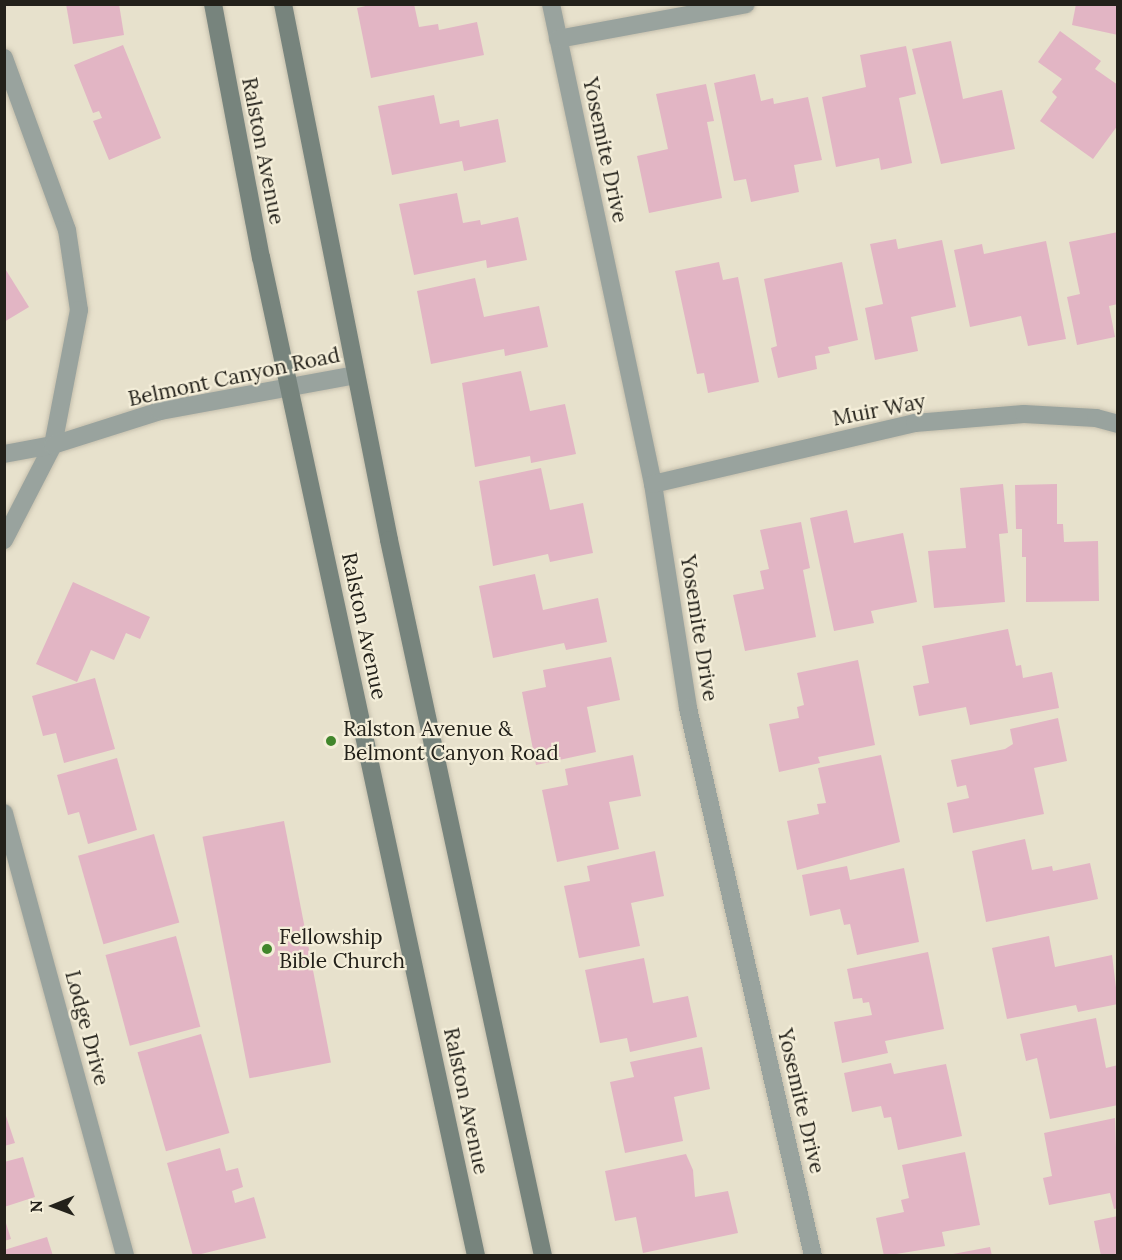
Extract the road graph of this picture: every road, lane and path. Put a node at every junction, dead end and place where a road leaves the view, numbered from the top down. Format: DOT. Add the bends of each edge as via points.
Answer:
graph roads {
  1 [pos="213,4"];
  2 [pos="283,4"];
  3 [pos="551,4"];
  4 [pos="746,4"];
  5 [pos="558,39"];
  6 [pos="4,58"];
  7 [pos="356,375"];
  8 [pos="290,389"];
  9 [pos="1118,424"];
  10 [pos="53,446"];
  11 [pos="4,454"];
  12 [pos="653,484"];
  13 [pos="4,540"];
  14 [pos="4,813"];
  15 [pos="125,1256"];
  16 [pos="476,1256"];
  17 [pos="543,1256"];
  18 [pos="813,1256"];
  1 -- 8 [label="main road, Ralston Avenue"];
  2 -- 7 [label="main road, Ralston Avenue"];
  3 -- 5 [label="street, Yosemite Drive"];
  4 -- 5 [label="street"];
  5 -- 12 [label="street, Yosemite Drive"];
  6 -- 10 [label="street" via="67,230 79,310"];
  7 -- 8 [label="street, Belmont Canyon Road"];
  7 -- 17 [label="main road, Ralston Avenue"];
  8 -- 10 [label="street, Belmont Canyon Road" via="160,411"];
  8 -- 16 [label="main road, Ralston Avenue"];
  9 -- 12 [label="street, Muir Way" via="1096,418 1024,414 915,423"];
  10 -- 11 [label="street, Belmont Canyon Road"];
  10 -- 13 [label="street"];
  12 -- 18 [label="street, Yosemite Drive" via="688,708"];
  14 -- 15 [label="street, Lodge Drive"];
}
